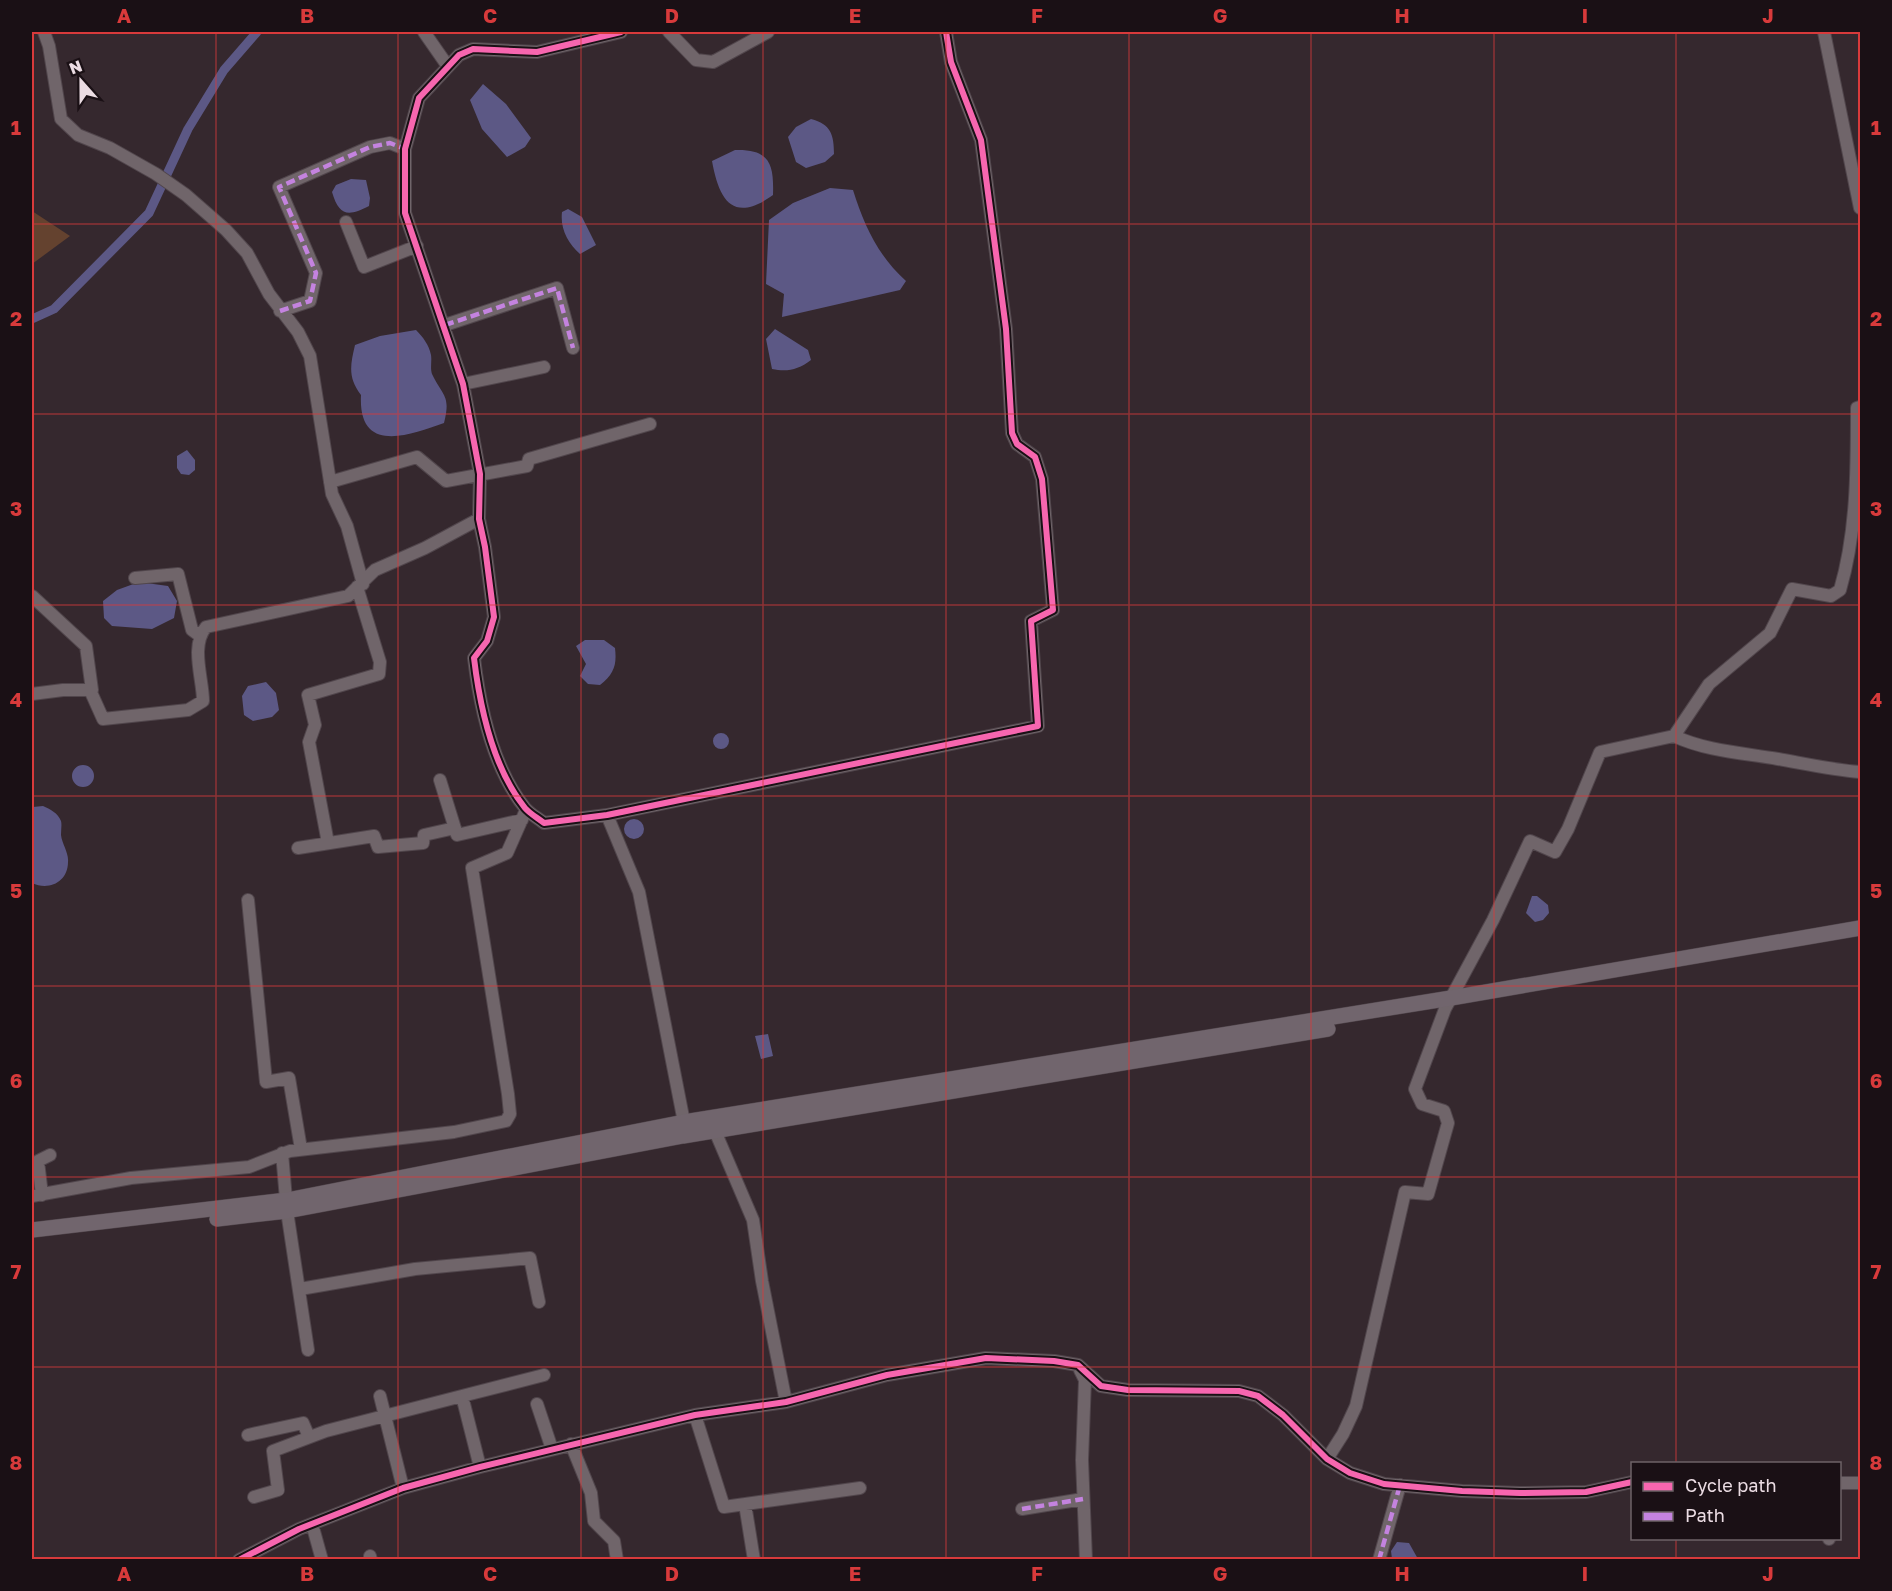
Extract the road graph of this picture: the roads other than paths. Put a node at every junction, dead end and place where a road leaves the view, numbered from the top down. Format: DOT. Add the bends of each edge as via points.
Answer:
graph roads {
  1 [pos="44,32"];
  2 [pos="424,32"];
  3 [pos="621,32"];
  4 [pos="669,32"];
  5 [pos="768,32"];
  6 [pos="946,32"];
  7 [pos="1824,32"];
  8 [pos="447,65"];
  9 [pos="405,149"];
  10 [pos="1860,207"];
  11 [pos="346,222"];
  12 [pos="417,246"];
  13 [pos="280,311"];
  14 [pos="445,326"];
  15 [pos="573,348"];
  16 [pos="544,367"];
  17 [pos="463,384"];
  18 [pos="1860,407"];
  19 [pos="650,424"];
  20 [pos="480,474"];
  21 [pos="330,482"];
  22 [pos="479,519"];
  23 [pos="135,578"];
  24 [pos="360,585"];
  25 [pos="32,596"];
  26 [pos="200,636"];
  27 [pos="92,690"];
  28 [pos="32,694"];
  29 [pos="1674,736"];
  30 [pos="1860,772"];
  31 [pos="440,780"];
  32 [pos="524,815"];
  33 [pos="607,815"];
  34 [pos="455,828"];
  35 [pos="328,843"];
  36 [pos="298,848"];
  37 [pos="248,900"];
  38 [pos="1860,928"];
  39 [pos="1860,938"];
  40 [pos="1448,1004"];
  41 [pos="684,1122"];
  42 [pos="712,1126"];
  43 [pos="301,1149"];
  44 [pos="282,1153"];
  45 [pos="50,1155"];
  46 [pos="37,1195"];
  47 [pos="287,1205"];
  48 [pos="32,1230"];
  49 [pos="32,1239"];
  50 [pos="300,1289"];
  51 [pos="539,1302"];
  52 [pos="308,1350"];
  53 [pos="1078,1365"];
  54 [pos="544,1375"];
  55 [pos="380,1396"];
  56 [pos="462,1396"];
  57 [pos="786,1402"];
  58 [pos="537,1404"];
  59 [pos="384,1415"];
  60 [pos="694,1415"];
  61 [pos="248,1435"];
  62 [pos="309,1437"];
  63 [pos="571,1444"];
  64 [pos="552,1449"];
  65 [pos="1327,1459"];
  66 [pos="480,1467"];
  67 [pos="1631,1482"];
  68 [pos="1841,1483"];
  69 [pos="1860,1483"];
  70 [pos="1400,1485"];
  71 [pos="403,1488"];
  72 [pos="860,1488"];
  73 [pos="254,1497"];
  74 [pos="1083,1499"];
  75 [pos="745,1504"];
  76 [pos="1022,1509"];
  77 [pos="312,1524"];
  78 [pos="239,1560"];
  79 [pos="322,1560"];
  80 [pos="617,1560"];
  81 [pos="754,1560"];
  82 [pos="1086,1560"];
  83 [pos="1380,1560"];
  1 -- 13 [label="street" via="61,119 78,135 156,174 226,230 247,253"];
  2 -- 8 [label="street"];
  3 -- 8 [label="street" via="537,52 473,49"];
  4 -- 5 [label="street" via="696,60 713,63"];
  6 -- 33 [label="street" via="951,62 981,140 1006,329 1012,433 1017,444 1035,457 1042,479 1053,610 1031,621 1038,726"];
  7 -- 10 [label="street"];
  8 -- 9 [label="street" via="419,98"];
  9 -- 12 [label="street" via="405,213"];
  9 -- 13 [label="street" via="390,143 370,147 279,187 316,273 310,301"];
  11 -- 12 [label="street" via="364,267"];
  12 -- 14 [label="street"];
  13 -- 21 [label="street" via="298,332 310,356"];
  14 -- 15 [label="street" via="557,288"];
  14 -- 17 [label="street"];
  16 -- 17 [label="street"];
  17 -- 20 [label="street"];
  18 -- 29 [label="street" via="1848,563 1840,590 1831,596 1792,589 1770,633 1709,684"];
  19 -- 20 [label="street" via="529,459 527,466"];
  20 -- 21 [label="street" via="446,481 417,457"];
  20 -- 22 [label="street"];
  21 -- 24 [label="street" via="347,526"];
  22 -- 24 [label="street" via="375,570"];
  22 -- 32 [label="street" via="494,617 487,641 474,658 478,690 502,768"];
  23 -- 26 [label="street" via="178,574 192,630"];
  24 -- 26 [label="street" via="348,596 206,627"];
  24 -- 35 [label="street" via="380,662 379,674 308,695 315,725 309,742"];
  25 -- 27 [label="street" via="86,646"];
  26 -- 28 [label="street" via="203,702 188,710 103,719 90,690"];
  29 -- 30 [label="street" via="1822,770"];
  29 -- 40 [label="street" via="1600,752 1555,852 1530,841"];
  31 -- 34 [label="street"];
  32 -- 33 [label="street" via="544,822"];
  32 -- 34 [label="street" via="457,835"];
  32 -- 43 [label="street" via="507,853 472,868 508,1094 510,1113 506,1121 454,1132"];
  33 -- 41 [label="street" via="639,892"];
  34 -- 35 [label="street" via="424,835 423,843 378,847 374,836"];
  35 -- 36 [label="street"];
  37 -- 43 [label="street" via="267,1082 289,1078"];
  38 -- 40 [label="main road"];
  39 -- 40 [label="main road"];
  40 -- 42 [label="main road"];
  40 -- 65 [label="street" via="1414,1089 1422,1104 1444,1111 1448,1123 1428,1194 1405,1192 1356,1406"];
  41 -- 42 [label="main road"];
  41 -- 47 [label="main road"];
  42 -- 47 [label="main road"];
  42 -- 57 [label="street" via="753,1220"];
  43 -- 44 [label="street"];
  44 -- 46 [label="street" via="249,1167 131,1178"];
  44 -- 47 [label="street"];
  45 -- 46 [label="street" via="38,1161"];
  47 -- 48 [label="main road"];
  47 -- 49 [label="main road"];
  47 -- 50 [label="street"];
  50 -- 51 [label="street" via="415,1269 530,1258"];
  50 -- 52 [label="street"];
  53 -- 57 [label="street" via="986,1358 887,1375"];
  53 -- 65 [label="street" via="1101,1386 1128,1390 1239,1391 1258,1396 1283,1414"];
  53 -- 74 [label="street" via="1084,1380"];
  54 -- 56 [label="street"];
  55 -- 59 [label="street"];
  56 -- 59 [label="street"];
  56 -- 66 [label="street"];
  57 -- 60 [label="street"];
  58 -- 64 [label="street"];
  59 -- 62 [label="street"];
  59 -- 71 [label="street"];
  60 -- 63 [label="street"];
  60 -- 75 [label="street" via="724,1507"];
  61 -- 62 [label="street" via="303,1423"];
  62 -- 73 [label="street" via="273,1451 278,1490"];
  63 -- 64 [label="street"];
  63 -- 80 [label="street" via="591,1493 594,1521 614,1541"];
  64 -- 66 [label="street"];
  65 -- 70 [label="street" via="1350,1473"];
  66 -- 71 [label="street"];
  67 -- 70 [label="street" via="1564,1493"];
  68 -- 69 [label="street"];
  70 -- 83 [label="street"];
  71 -- 77 [label="street"];
  72 -- 75 [label="street"];
  74 -- 76 [label="street"];
  74 -- 82 [label="street"];
  75 -- 81 [label="street"];
  77 -- 78 [label="street"];
  77 -- 79 [label="street"];
}
